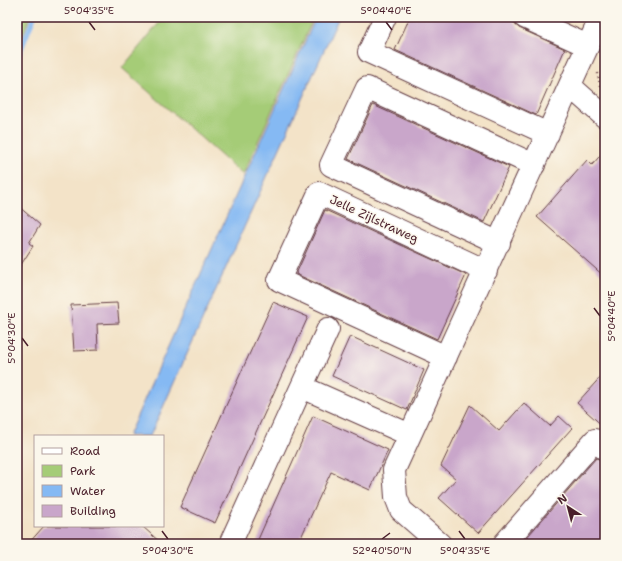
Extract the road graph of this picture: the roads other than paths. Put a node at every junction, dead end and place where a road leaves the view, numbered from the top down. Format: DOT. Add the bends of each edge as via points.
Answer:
graph roads {
  1 [pos="385,17"];
  2 [pos="524,17"];
  3 [pos="601,17"];
  4 [pos="588,46"];
  5 [pos="570,86"];
  6 [pos="605,117"];
  7 [pos="548,134"];
  8 [pos="534,165"];
  9 [pos="499,243"];
  10 [pos="486,271"];
  11 [pos="328,329"];
  12 [pos="446,357"];
  13 [pos="302,387"];
  14 [pos="410,435"];
  15 [pos="605,449"];
  16 [pos="230,544"];
  17 [pos="440,544"];
  18 [pos="504,544"];
  1 -- 7 [label="street" via="369,52"];
  2 -- 4 [label="street"];
  3 -- 4 [label="street"];
  4 -- 5 [label="street"];
  5 -- 6 [label="street"];
  5 -- 7 [label="street"];
  7 -- 8 [label="street"];
  8 -- 9 [label="street"];
  8 -- 9 [label="street" via="366,88 330,165"];
  9 -- 10 [label="street"];
  10 -- 12 [label="street"];
  10 -- 12 [label="street, Jelle Zijlstraweg" via="319,194 279,280"];
  11 -- 13 [label="street"];
  12 -- 14 [label="street"];
  13 -- 14 [label="street"];
  13 -- 16 [label="street"];
  14 -- 17 [label="street" via="394,470 396,497 401,510"];
  15 -- 18 [label="street" via="595,440"];
}
